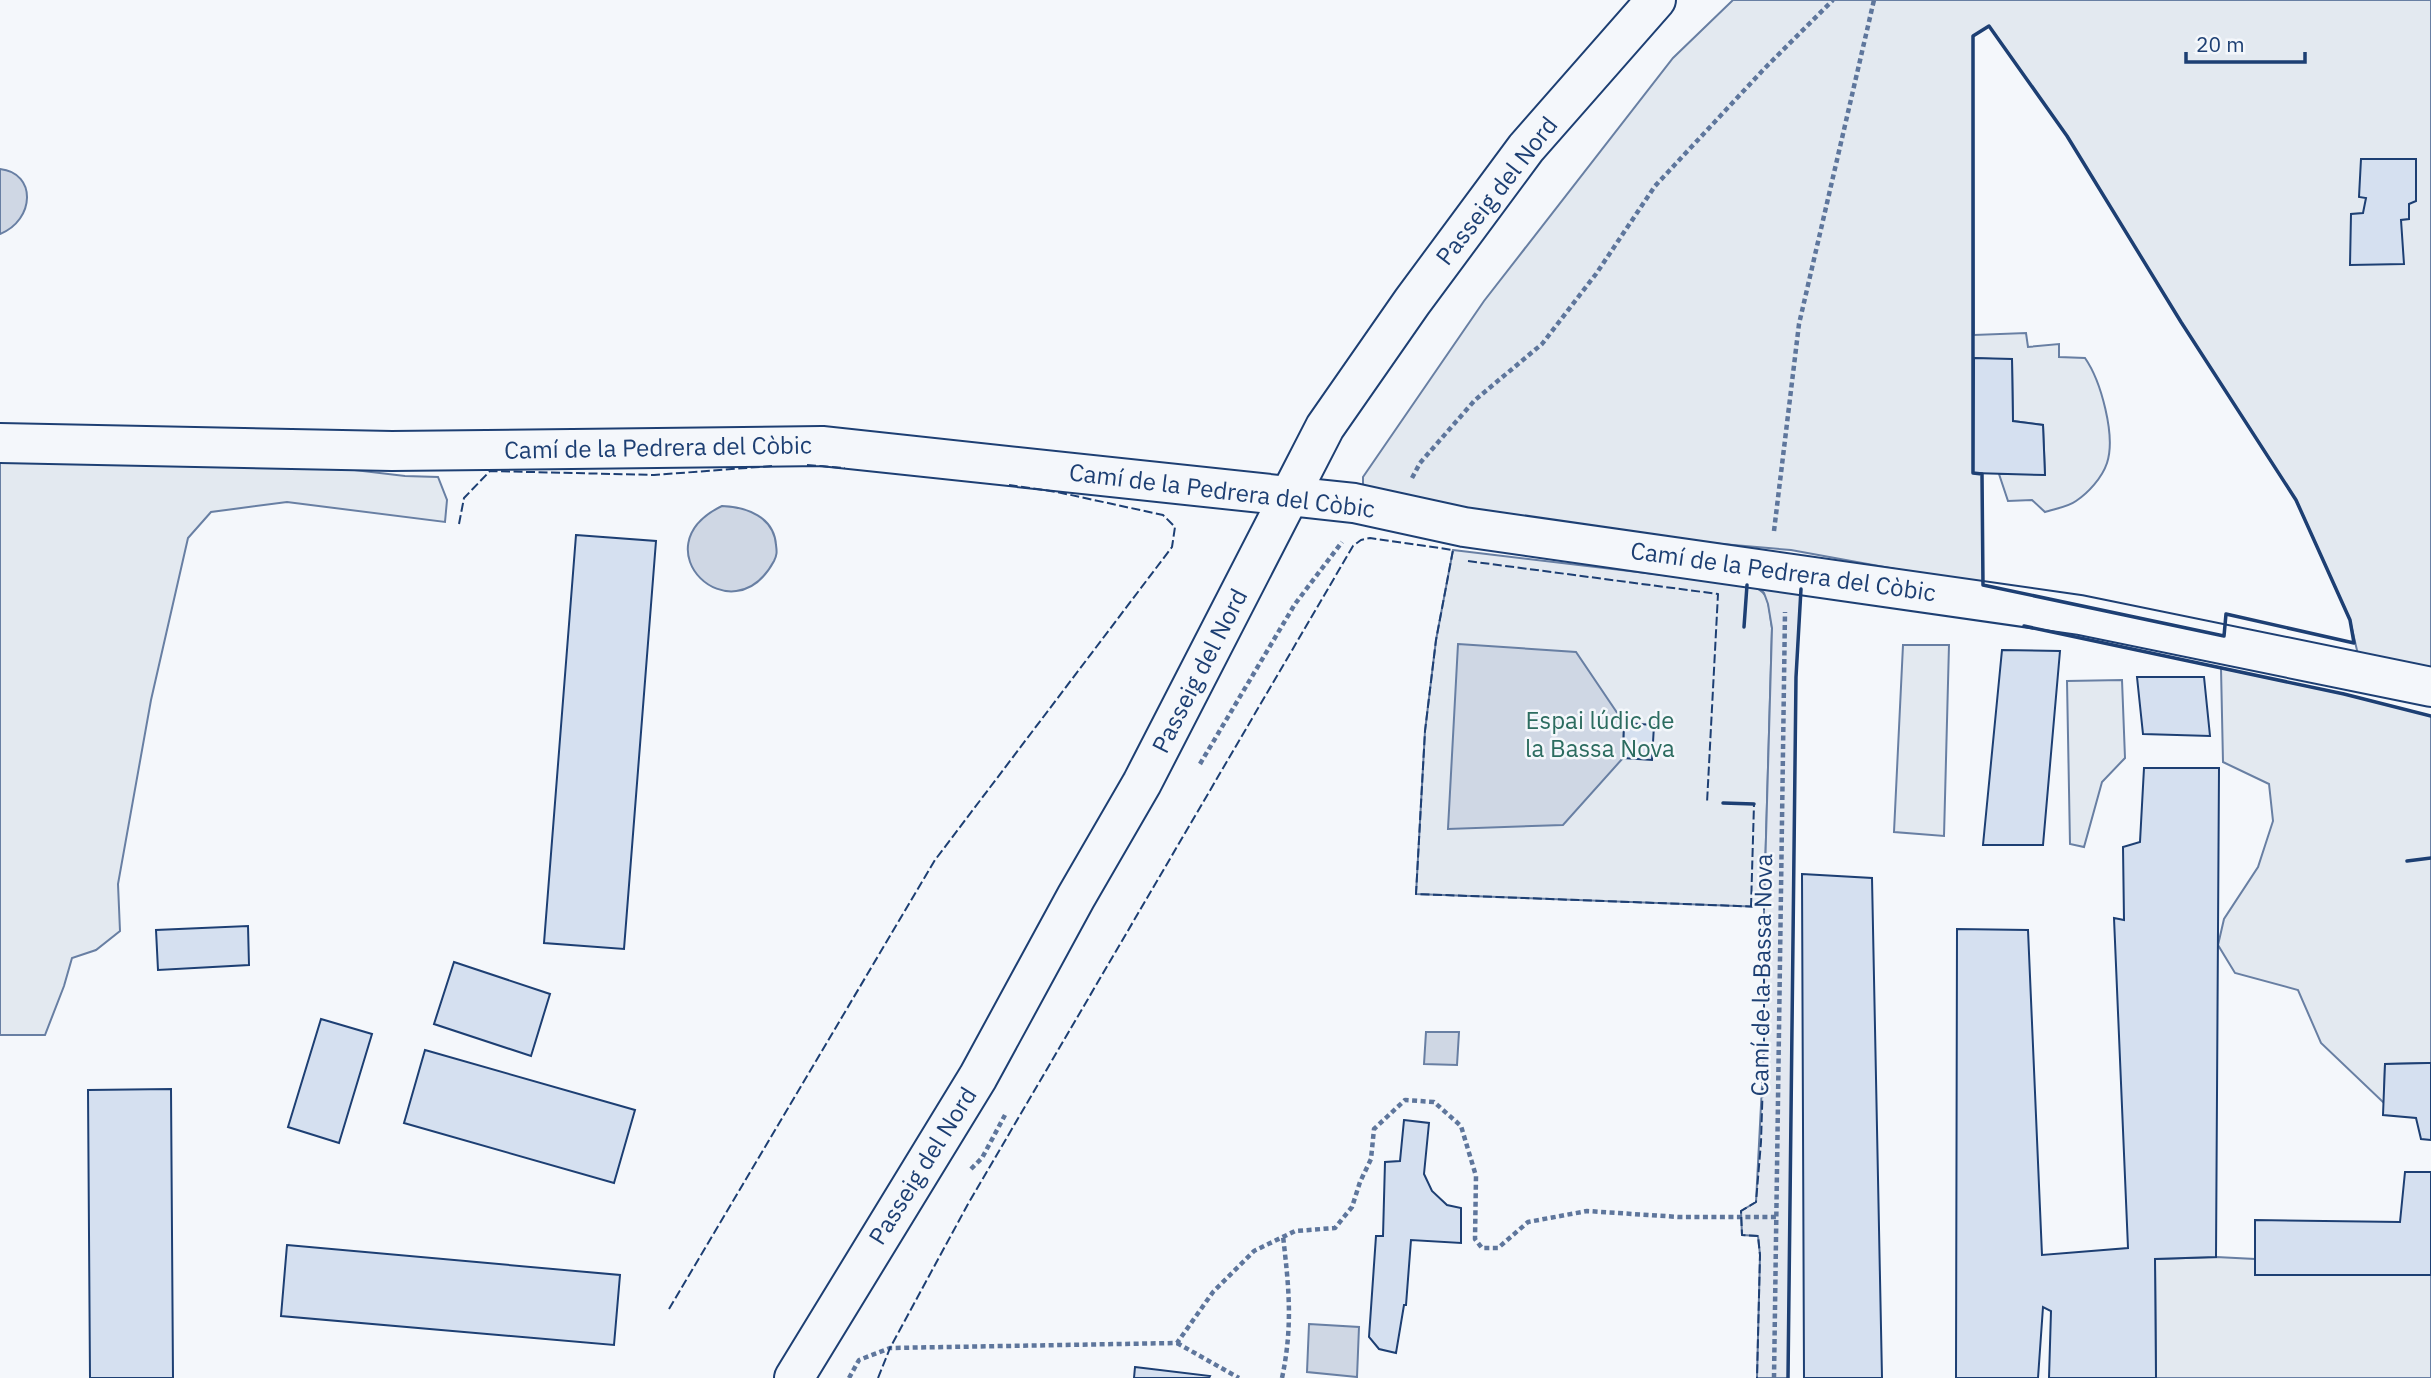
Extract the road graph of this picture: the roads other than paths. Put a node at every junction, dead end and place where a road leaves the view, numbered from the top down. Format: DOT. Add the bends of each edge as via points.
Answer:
graph roads {
  1 [pos="1656,0"];
  2 [pos="0,443"];
  3 [pos="1289,496"];
  4 [pos="2431,687"];
  5 [pos="794,1378"];
  1 -- 3 [label="street, Passeig del Nord" via="1517,159 1325,427"];
  2 -- 3 [label="street, Camí de la Pedrera del Còbic" via="391,451 821,446"];
  3 -- 4 [label="street, Camí de la Pedrera del Còbic" via="1354,503 1464,527 2080,615"];
  3 -- 5 [label="street, Passeig del Nord" via="1142,783 978,1077"];
}
